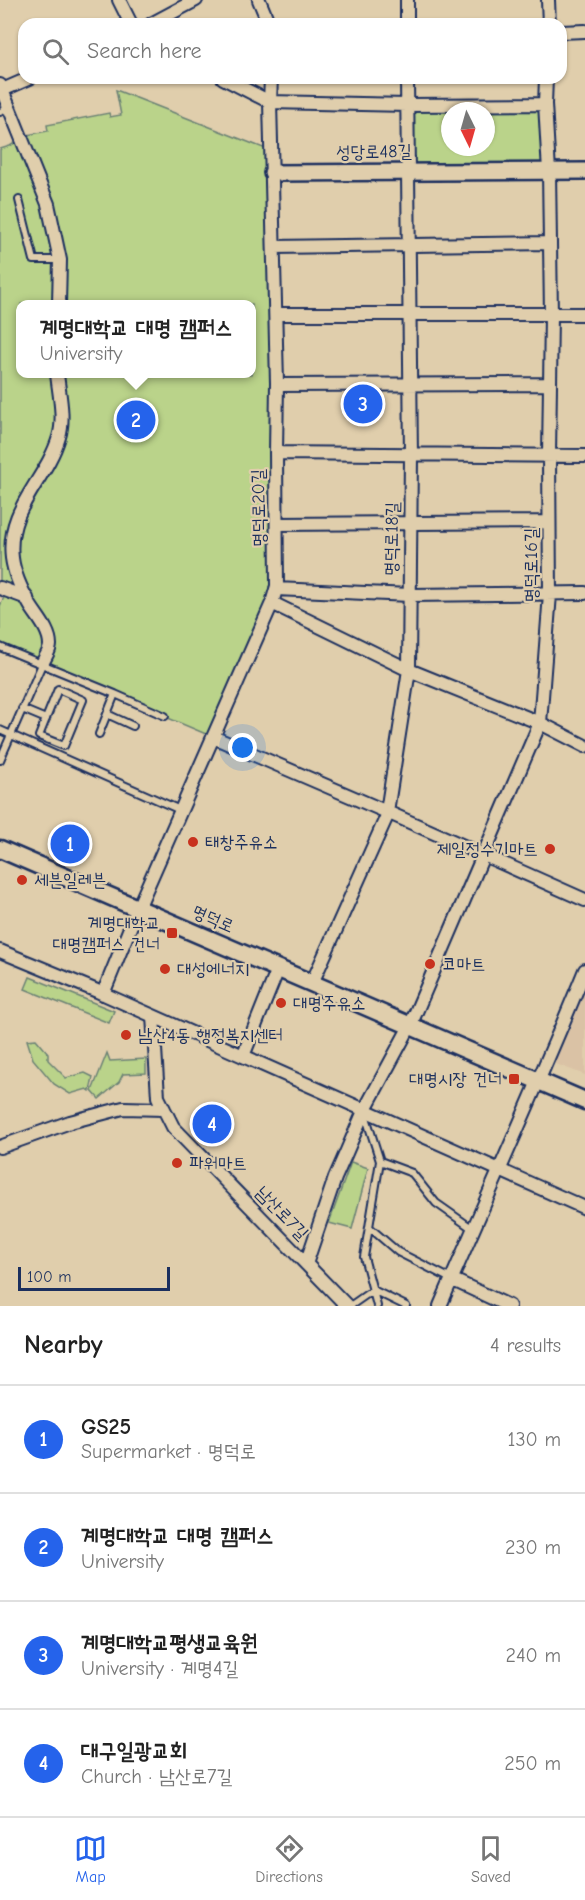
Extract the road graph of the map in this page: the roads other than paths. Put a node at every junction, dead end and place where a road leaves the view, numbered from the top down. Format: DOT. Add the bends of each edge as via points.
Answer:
graph roads {
  1 [pos="119,0"];
  2 [pos="196,0"];
  3 [pos="258,0"];
  4 [pos="407,0"];
  5 [pos="548,0"];
  6 [pos="128,18"];
  7 [pos="162,18"];
  8 [pos="266,18"];
  9 [pos="407,18"];
  10 [pos="549,18"];
  11 [pos="585,31"];
  12 [pos="567,32"];
  13 [pos="18,83"];
  14 [pos="236,84"];
  15 [pos="271,84"];
  16 [pos="407,84"];
  17 [pos="546,84"];
  18 [pos="1,89"];
  19 [pos="270,102"];
  20 [pos="545,104"];
  21 [pos="407,105"];
  22 [pos="4,110"];
  23 [pos="407,171"];
  24 [pos="549,171"];
  25 [pos="585,171"];
  26 [pos="272,173"];
  27 [pos="19,200"];
  28 [pos="550,243"];
  29 [pos="274,247"];
  30 [pos="409,247"];
  31 [pos="60,260"];
  32 [pos="59,300"];
  33 [pos="276,314"];
  34 [pos="585,314"];
  35 [pos="410,315"];
  36 [pos="551,315"];
  37 [pos="57,378"];
  38 [pos="550,384"];
  39 [pos="278,385"];
  40 [pos="410,386"];
  41 [pos="276,453"];
  42 [pos="549,455"];
  43 [pos="411,456"];
  44 [pos="585,456"];
  45 [pos="549,522"];
  46 [pos="278,524"];
  47 [pos="411,524"];
  48 [pos="0,588"];
  49 [pos="276,589"];
  50 [pos="585,593"];
  51 [pos="550,594"];
  52 [pos="410,595"];
  53 [pos="27,598"];
  54 [pos="272,603"];
  55 [pos="0,647"];
  56 [pos="42,663"];
  57 [pos="409,670"];
  58 [pos="115,694"];
  59 [pos="22,709"];
  60 [pos="107,714"];
  61 [pos="165,716"];
  62 [pos="46,719"];
  63 [pos="540,723"];
  64 [pos="133,726"];
  65 [pos="0,730"];
  66 [pos="11,734"];
  67 [pos="99,734"];
  68 [pos="213,737"];
  69 [pos="585,746"];
  70 [pos="0,760"];
  71 [pos="181,810"];
  72 [pos="387,812"];
  73 [pos="0,849"];
  74 [pos="484,855"];
  75 [pos="585,900"];
  76 [pos="138,908"];
  77 [pos="0,951"];
  78 [pos="278,969"];
  79 [pos="585,970"];
  80 [pos="312,983"];
  81 [pos="582,985"];
  82 [pos="103,994"];
  83 [pos="153,1016"];
  84 [pos="410,1026"];
  85 [pos="243,1056"];
  86 [pos="539,1081"];
  87 [pos="585,1101"];
  88 [pos="164,1109"];
  89 [pos="364,1111"];
  90 [pos="0,1147"];
  91 [pos="380,1161"];
  92 [pos="498,1169"];
  93 [pos="585,1208"];
  94 [pos="369,1227"];
  95 [pos="473,1229"];
  96 [pos="306,1264"];
  97 [pos="451,1279"];
  98 [pos="373,1290"];
  99 [pos="348,1306"];
  100 [pos="377,1306"];
  101 [pos="406,1306"];
  102 [pos="440,1306"];
  103 [pos="509,1306"];
  1 -- 6 [label="street"];
  2 -- 7 [label="street"];
  3 -- 8 [label="street"];
  4 -- 9 [label="street"];
  5 -- 10 [label="street"];
  11 -- 12 [label="street"];
  13 -- 18 [label="street"];
  14 -- 19 [label="street"];
  15 -- 19 [label="street, 명덕로20길"];
  16 -- 21 [label="street, 명덕로18길"];
  17 -- 20 [label="street, 명덕로16길"];
  18 -- 22 [label="street"];
  19 -- 21 [label="street"];
  19 -- 26 [label="street, 명덕로20길"];
  20 -- 21 [label="street"];
  20 -- 24 [label="street, 명덕로16길"];
  21 -- 23 [label="street, 명덕로18길"];
  22 -- 31 [label="street" via="48,204"];
  23 -- 24 [label="street, 성당로48길"];
  23 -- 26 [label="street, 성당로48길"];
  23 -- 30 [label="street, 명덕로18길"];
  24 -- 25 [label="street, 성당로48길"];
  24 -- 28 [label="street, 명덕로16길"];
  26 -- 29 [label="street, 명덕로20길"];
  27 -- 31 [label="lane" via="34,260"];
  28 -- 30 [label="street"];
  28 -- 36 [label="street, 명덕로16길"];
  29 -- 30 [label="street"];
  29 -- 33 [label="street, 명덕로20길"];
  30 -- 35 [label="street, 명덕로18길"];
  31 -- 32 [label="street"];
  33 -- 35 [label="street"];
  33 -- 39 [label="street, 명덕로20길"];
  34 -- 36 [label="street"];
  35 -- 36 [label="street"];
  35 -- 40 [label="street, 명덕로18길"];
  36 -- 38 [label="street, 명덕로16길"];
  37 -- 53 [label="street" via="60,435 12,531 12,558"];
  38 -- 40 [label="street"];
  38 -- 42 [label="street, 명덕로16길"];
  39 -- 40 [label="street"];
  39 -- 41 [label="street, 명덕로20길"];
  40 -- 43 [label="street, 명덕로18길"];
  41 -- 43 [label="street"];
  41 -- 46 [label="street, 명덕로20길"];
  42 -- 43 [label="street"];
  42 -- 44 [label="street"];
  42 -- 45 [label="street, 명덕로16길"];
  43 -- 47 [label="street, 명덕로18길"];
  45 -- 47 [label="street"];
  45 -- 51 [label="street, 명덕로16길"];
  46 -- 47 [label="street"];
  46 -- 49 [label="street, 명덕로20길"];
  47 -- 52 [label="street, 명덕로18길"];
  48 -- 53 [label="street"];
  49 -- 52 [label="street"];
  49 -- 54 [label="street, 명덕로20길"];
  50 -- 51 [label="street"];
  51 -- 52 [label="street"];
  51 -- 63 [label="street, 명덕로16길"];
  52 -- 57 [label="street, 명덕로18길"];
  53 -- 56 [label="street" via="49,635 50,647"];
  54 -- 57 [label="street"];
  54 -- 68 [label="street, 명덕로20길"];
  55 -- 56 [label="lane"];
  56 -- 58 [label="lane"];
  56 -- 59 [label="lane"];
  57 -- 63 [label="street"];
  57 -- 72 [label="street, 명덕로18길"];
  58 -- 60 [label="lane"];
  58 -- 61 [label="lane"];
  59 -- 62 [label="lane"];
  59 -- 66 [label="lane"];
  60 -- 64 [label="lane"];
  60 -- 67 [label="lane"];
  62 -- 62 [label="lane" via="58,689 83,700 64,746 39,736"];
  63 -- 69 [label="street"];
  63 -- 74 [label="street, 명덕로16길"];
  65 -- 66 [label="lane"];
  66 -- 70 [label="lane"];
  66 -- 71 [label="lane"];
  68 -- 71 [label="street, 명덕로20길"];
  68 -- 72 [label="street"];
  71 -- 76 [label="street, 명덕로20길"];
  72 -- 74 [label="street"];
  72 -- 80 [label="street, 명덕로18길"];
  73 -- 76 [label="main road, 명덕로"];
  74 -- 75 [label="street"];
  74 -- 84 [label="street, 명덕로16길"];
  76 -- 78 [label="main road, 명덕로"];
  76 -- 82 [label="street, 명덕로20길"];
  77 -- 82 [label="street"];
  78 -- 80 [label="main road, 명덕로"];
  78 -- 85 [label="street"];
  79 -- 81 [label="street"];
  80 -- 84 [label="main road, 명덕로"];
  81 -- 86 [label="street"];
  82 -- 83 [label="street"];
  83 -- 85 [label="street"];
  83 -- 88 [label="street, 남산로7길" via="158,1097"];
  84 -- 86 [label="main road, 명덕로"];
  84 -- 89 [label="street"];
  85 -- 89 [label="street"];
  86 -- 87 [label="main road, 명덕로"];
  86 -- 92 [label="street"];
  88 -- 90 [label="street" via="123,1108"];
  88 -- 96 [label="street, 남산로7길" via="173,1127"];
  89 -- 91 [label="lane"];
  89 -- 92 [label="street"];
  89 -- 96 [label="street" via="335,1178"];
  91 -- 94 [label="lane"];
  91 -- 95 [label="lane" via="412,1173 436,1203"];
  92 -- 93 [label="street"];
  92 -- 95 [label="street"];
  94 -- 97 [label="lane" via="398,1252"];
  94 -- 98 [label="lane" via="364,1257"];
  95 -- 97 [label="street"];
  96 -- 99 [label="street, 남산로7길"];
  97 -- 102 [label="street"];
  97 -- 103 [label="street"];
  98 -- 99 [label="lane"];
  98 -- 100 [label="lane"];
  98 -- 101 [label="lane"];
}
